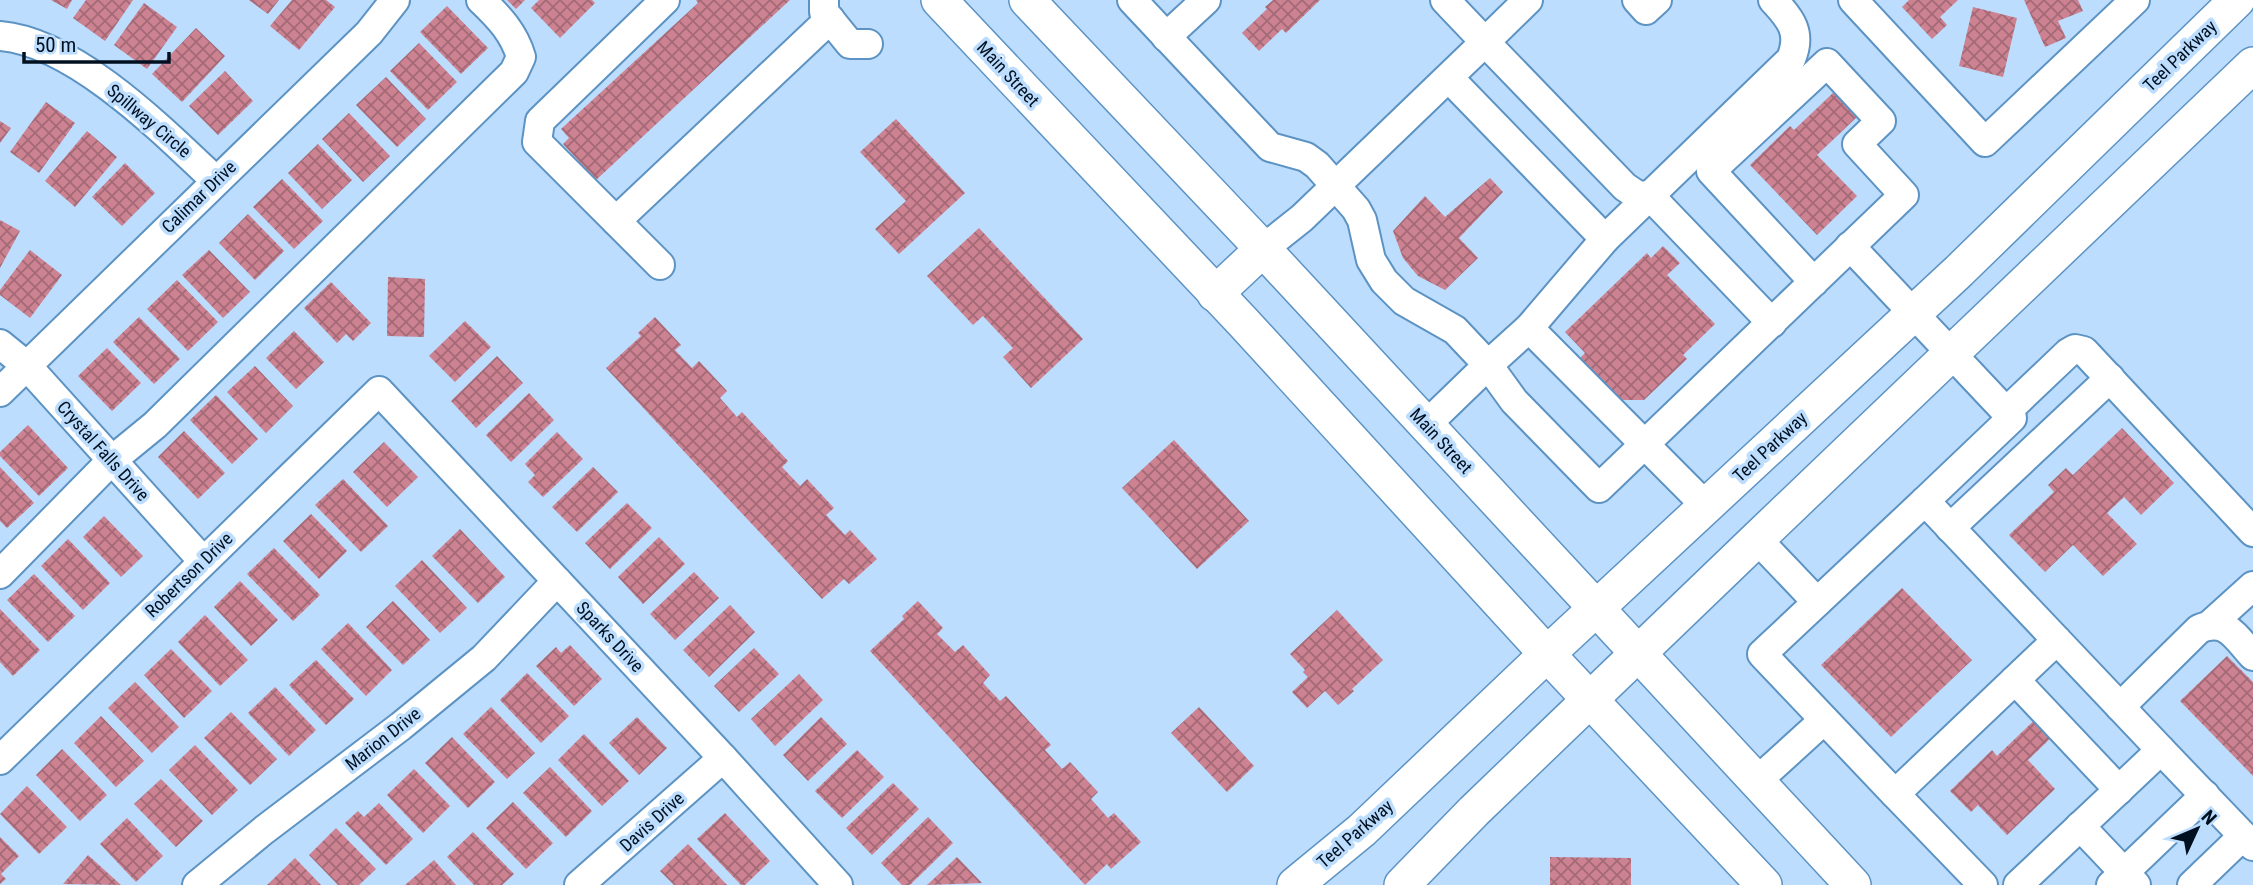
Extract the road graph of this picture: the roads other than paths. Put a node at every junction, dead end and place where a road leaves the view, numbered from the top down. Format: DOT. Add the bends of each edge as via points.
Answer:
graph roads {
  1 [pos="395,0"];
  2 [pos="481,0"];
  3 [pos="665,0"];
  4 [pos="939,0"];
  5 [pos="1027,0"];
  6 [pos="1132,0"];
  7 [pos="1206,0"];
  8 [pos="1445,0"];
  9 [pos="1637,0"];
  10 [pos="1657,0"];
  11 [pos="1773,0"];
  12 [pos="1853,0"];
  13 [pos="2135,0"];
  14 [pos="2238,0"];
  15 [pos="1521,2"];
  16 [pos="827,9"];
  17 [pos="0,36"];
  18 [pos="1166,37"];
  19 [pos="1485,42"];
  20 [pos="868,44"];
  21 [pos="2253,65"];
  22 [pos="1449,78"];
  23 [pos="2147,88"];
  24 [pos="2185,130"];
  25 [pos="216,181"];
  26 [pos="1335,187"];
  27 [pos="1650,196"];
  28 [pos="616,221"];
  29 [pos="1605,239"];
  30 [pos="1850,246"];
  31 [pos="1263,249"];
  32 [pos="660,265"];
  33 [pos="1814,282"];
  34 [pos="1215,294"];
  35 [pos="1913,314"];
  36 [pos="1772,323"];
  37 [pos="1529,328"];
  38 [pos="0,344"];
  39 [pos="1950,354"];
  40 [pos="1488,365"];
  41 [pos="27,366"];
  42 [pos="2110,378"];
  43 [pos="379,391"];
  44 [pos="0,392"];
  45 [pos="2006,412"];
  46 [pos="1426,425"];
  47 [pos="1644,444"];
  48 [pos="111,461"];
  49 [pos="1924,501"];
  50 [pos="1706,506"];
  51 [pos="1950,528"];
  52 [pos="2253,532"];
  53 [pos="1757,538"];
  54 [pos="203,561"];
  55 [pos="0,573"];
  56 [pos="557,581"];
  57 [pos="2253,586"];
  58 [pos="1817,602"];
  59 [pos="1597,609"];
  60 [pos="2212,623"];
  61 [pos="2057,640"];
  62 [pos="1638,653"];
  63 [pos="1547,654"];
  64 [pos="2253,656"];
  65 [pos="2015,680"];
  66 [pos="1590,699"];
  67 [pos="2120,707"];
  68 [pos="1824,720"];
  69 [pos="2161,750"];
  70 [pos="723,758"];
  71 [pos="0,760"];
  72 [pos="1757,781"];
  73 [pos="2119,790"];
  74 [pos="1895,794"];
  75 [pos="2205,795"];
  76 [pos="2080,826"];
  77 [pos="2248,841"];
  78 [pos="2124,881"];
  79 [pos="197,885"];
  80 [pos="579,885"];
  81 [pos="838,885"];
  82 [pos="1295,885"];
  83 [pos="1402,885"];
  84 [pos="1764,885"];
  85 [pos="1853,885"];
  86 [pos="1983,885"];
  87 [pos="2018,885"];
  88 [pos="2192,885"];
  1 -- 25 [label="street, Calimar Drive" via="369,33"];
  2 -- 48 [label="street" via="516,39 521,57 514,72 155,425"];
  3 -- 28 [label="street" via="540,121 537,142"];
  4 -- 34 [label="main road, Main Street"];
  5 -- 31 [label="main road, Main Street"];
  6 -- 18 [label="street"];
  7 -- 18 [label="street"];
  8 -- 19 [label="street"];
  9 -- 10 [label="street" via="1646,10"];
  11 -- 27 [label="street" via="1794,29 1797,45 1791,59"];
  12 -- 13 [label="street" via="1986,142"];
  14 -- 23 [label="main road, Teel Parkway"];
  15 -- 19 [label="street"];
  16 -- 20 [label="street" via="850,44"];
  16 -- 28 [label="street"];
  17 -- 25 [label="street, Spillway Circle" via="32,43 128,99"];
  18 -- 26 [label="street" via="1270,147 1310,159"];
  19 -- 22 [label="street"];
  19 -- 27 [label="street" via="1625,187"];
  21 -- 24 [label="main road"];
  22 -- 26 [label="street"];
  22 -- 29 [label="street"];
  23 -- 24 [label="main road"];
  23 -- 35 [label="main road, Teel Parkway"];
  24 -- 39 [label="main road"];
  25 -- 41 [label="street, Calimar Drive"];
  26 -- 31 [label="street"];
  26 -- 40 [label="street" via="1362,220 1371,260 1384,281 1404,301 1455,330"];
  27 -- 29 [label="street"];
  27 -- 36 [label="street"];
  28 -- 32 [label="street"];
  29 -- 37 [label="street"];
  30 -- 33 [label="street"];
  30 -- 33 [label="street" via="1904,195 1857,144 1881,121 1827,63 1711,171"];
  30 -- 35 [label="street"];
  31 -- 34 [label="main road"];
  31 -- 46 [label="main road, Main Street"];
  33 -- 36 [label="street"];
  34 -- 63 [label="main road, Main Street"];
  35 -- 39 [label="street"];
  35 -- 50 [label="main road, Teel Parkway"];
  36 -- 47 [label="street"];
  37 -- 40 [label="street"];
  37 -- 47 [label="street"];
  38 -- 41 [label="street, Crystal Falls Drive"];
  39 -- 45 [label="street"];
  39 -- 53 [label="main road"];
  40 -- 46 [label="street"];
  40 -- 47 [label="street" via="1514,401 1599,488"];
  41 -- 44 [label="street, Calimar Drive"];
  41 -- 48 [label="street, Crystal Falls Drive"];
  42 -- 45 [label="street" via="2084,351 2075,349"];
  42 -- 51 [label="street"];
  42 -- 52 [label="street"];
  43 -- 54 [label="street, Robertson Drive"];
  43 -- 56 [label="street, Sparks Drive"];
  45 -- 49 [label="street" via="2012,418"];
  46 -- 59 [label="main road, Main Street"];
  47 -- 50 [label="street"];
  48 -- 54 [label="street, Crystal Falls Drive"];
  48 -- 55 [label="street"];
  49 -- 51 [label="street"];
  49 -- 58 [label="street"];
  50 -- 59 [label="main road, Teel Parkway"];
  51 -- 61 [label="street"];
  53 -- 58 [label="street"];
  53 -- 62 [label="main road"];
  54 -- 71 [label="street, Robertson Drive"];
  56 -- 70 [label="street, Sparks Drive"];
  56 -- 79 [label="street, Marion Drive" via="484,658"];
  57 -- 60 [label="street"];
  58 -- 68 [label="street" via="1762,654"];
  59 -- 62 [label="main road, Main Street"];
  59 -- 63 [label="main road, Teel Parkway"];
  60 -- 64 [label="street" via="2224,626"];
  60 -- 67 [label="street" via="2199,629"];
  61 -- 65 [label="street"];
  61 -- 67 [label="street"];
  62 -- 66 [label="main road"];
  62 -- 72 [label="main road, Main Street"];
  63 -- 66 [label="main road, Main Street"];
  63 -- 82 [label="main road, Teel Parkway" via="1362,830"];
  65 -- 73 [label="street"];
  65 -- 74 [label="street"];
  66 -- 83 [label="main road"];
  66 -- 84 [label="main road, Main Street"];
  67 -- 69 [label="street"];
  68 -- 72 [label="street"];
  68 -- 74 [label="street"];
  69 -- 73 [label="street"];
  69 -- 75 [label="street"];
  70 -- 80 [label="street, Davis Drive"];
  70 -- 81 [label="street, Sparks Drive"];
  72 -- 85 [label="main road, Main Street"];
  73 -- 76 [label="street"];
  74 -- 86 [label="street"];
  75 -- 77 [label="street"];
  75 -- 78 [label="street"];
  76 -- 78 [label="street"];
  76 -- 87 [label="street"];
  77 -- 88 [label="street"];
}
